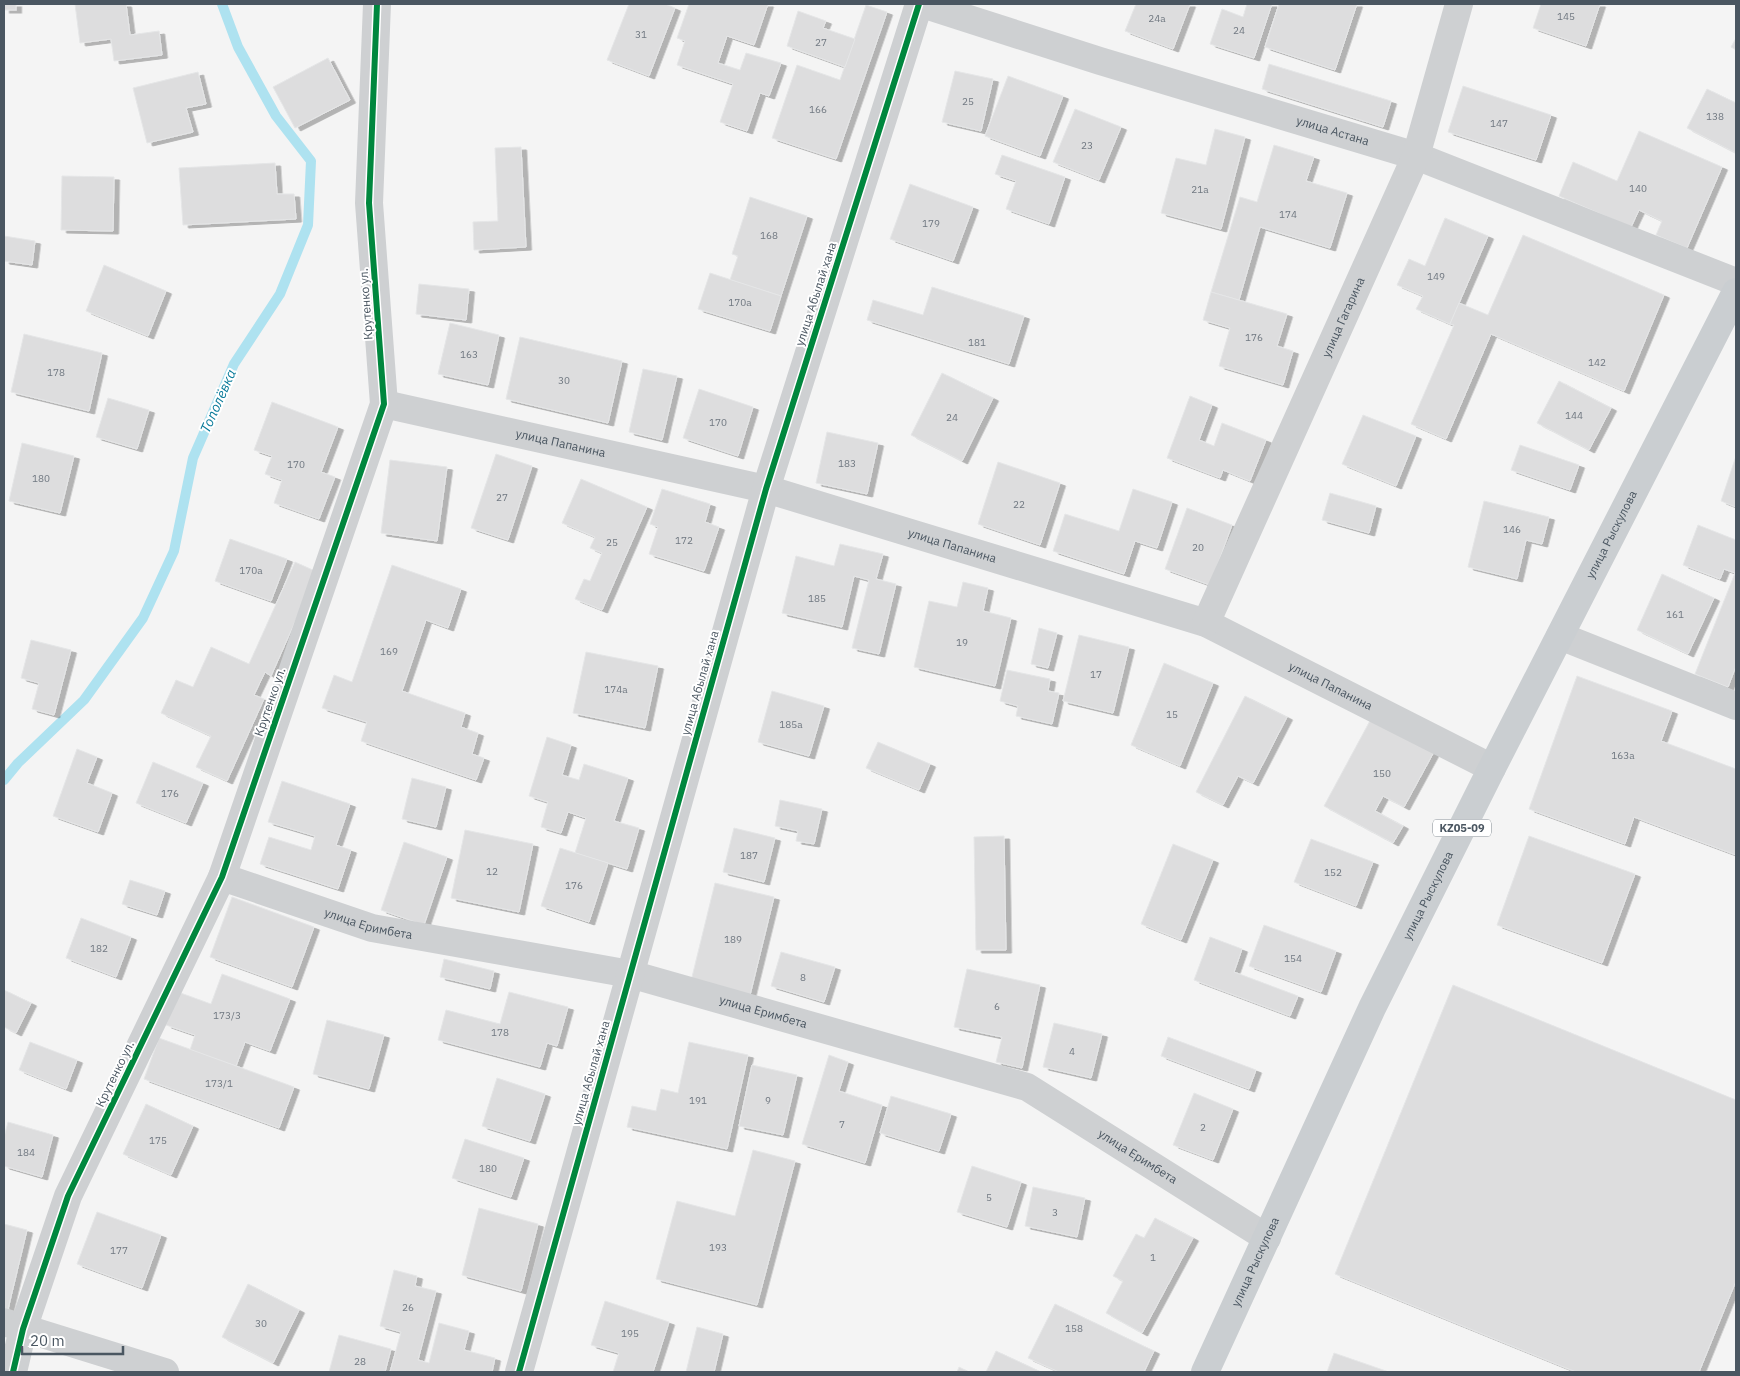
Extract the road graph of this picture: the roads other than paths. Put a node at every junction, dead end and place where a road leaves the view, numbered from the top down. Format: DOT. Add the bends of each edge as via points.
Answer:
graph roads {
  1 [pos="377,4"];
  2 [pos="920,4"];
  3 [pos="1459,4"];
  4 [pos="1416,156"];
  5 [pos="1736,282"];
  6 [pos="1736,292"];
  7 [pos="384,404"];
  8 [pos="766,489"];
  9 [pos="1206,623"];
  10 [pos="1560,636"];
  11 [pos="1736,706"];
  12 [pos="1492,768"];
  13 [pos="222,877"];
  14 [pos="630,974"];
  15 [pos="1267,1238"];
  16 [pos="13,1326"];
  17 [pos="13,1372"];
  18 [pos="165,1372"];
  19 [pos="519,1372"];
  20 [pos="1206,1372"];
  1 -- 7 [label="street, Крутенко ул." via="369,203"];
  2 -- 4 [label="street, улица Астана"];
  2 -- 8 [label="street, улица Абылай хана"];
  3 -- 4 [label="street, улица Гагарина"];
  4 -- 5 [label="street, улица Астана"];
  4 -- 9 [label="street, улица Гагарина"];
  6 -- 10 [label="main road, улица Рыскулова / KZ05-09"];
  7 -- 8 [label="street, улица Папанина"];
  7 -- 13 [label="street, Крутенко ул."];
  8 -- 9 [label="street, улица Папанина"];
  8 -- 14 [label="street, улица Абылай хана"];
  9 -- 12 [label="street, улица Папанина"];
  10 -- 11 [label="street"];
  10 -- 12 [label="main road, улица Рыскулова / KZ05-09"];
  12 -- 15 [label="main road, улица Рыскулова / KZ05-09" via="1372,1008"];
  13 -- 14 [label="street, улица Еримбета" via="372,928"];
  13 -- 16 [label="street, Крутенко ул." via="68,1196"];
  14 -- 15 [label="street, улица Еримбета" via="1027,1087"];
  14 -- 19 [label="street, улица Абылай хана"];
  15 -- 20 [label="main road, улица Рыскулова / KZ05-09"];
  16 -- 17 [label="street, Крутенко ул."];
  16 -- 18 [label="street"];
}
